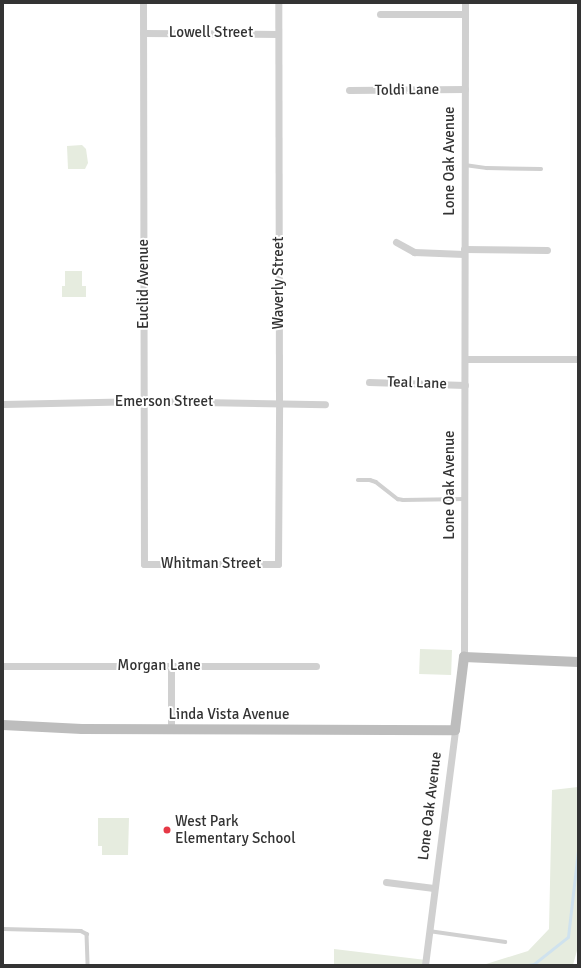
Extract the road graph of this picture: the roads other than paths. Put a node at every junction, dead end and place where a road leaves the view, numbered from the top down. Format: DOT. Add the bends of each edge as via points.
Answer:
graph roads {
  1 [pos="143,3"];
  2 [pos="278,3"];
  3 [pos="465,3"];
  4 [pos="380,14"];
  5 [pos="465,14"];
  6 [pos="143,33"];
  7 [pos="278,34"];
  8 [pos="349,90"];
  9 [pos="465,90"];
  10 [pos="465,165"];
  11 [pos="541,170"];
  12 [pos="396,242"];
  13 [pos="547,250"];
  14 [pos="464,251"];
  15 [pos="465,359"];
  16 [pos="578,359"];
  17 [pos="369,382"];
  18 [pos="465,385"];
  19 [pos="145,401"];
  20 [pos="280,403"];
  21 [pos="3,404"];
  22 [pos="325,404"];
  23 [pos="358,480"];
  24 [pos="465,499"];
  25 [pos="144,564"];
  26 [pos="278,564"];
  27 [pos="464,658"];
  28 [pos="578,662"];
  29 [pos="3,666"];
  30 [pos="171,666"];
  31 [pos="316,666"];
  32 [pos="3,725"];
  33 [pos="171,730"];
  34 [pos="455,730"];
  35 [pos="386,882"];
  36 [pos="434,888"];
  37 [pos="3,930"];
  38 [pos="429,931"];
  39 [pos="504,942"];
  40 [pos="88,965"];
  41 [pos="425,965"];
  1 -- 6 [label="street, Euclid Avenue"];
  2 -- 7 [label="street, Waverly Street"];
  3 -- 5 [label="street, Lone Oak Avenue"];
  4 -- 5 [label="street"];
  5 -- 9 [label="street, Lone Oak Avenue"];
  6 -- 7 [label="street, Lowell Street"];
  6 -- 19 [label="street, Euclid Avenue"];
  7 -- 20 [label="street, Waverly Street"];
  8 -- 9 [label="street, Toldi Lane"];
  9 -- 10 [label="street, Lone Oak Avenue"];
  10 -- 11 [label="lane"];
  10 -- 14 [label="street, Lone Oak Avenue"];
  12 -- 14 [label="street" via="414,252"];
  13 -- 14 [label="street"];
  14 -- 15 [label="street, Lone Oak Avenue"];
  15 -- 16 [label="street"];
  15 -- 18 [label="street, Lone Oak Avenue"];
  17 -- 18 [label="street, Teal Lane"];
  18 -- 24 [label="street, Lone Oak Avenue"];
  19 -- 20 [label="street, Emerson Street"];
  19 -- 21 [label="street, Emerson Street"];
  19 -- 25 [label="street, Euclid Avenue"];
  20 -- 22 [label="street, Emerson Street"];
  20 -- 26 [label="street, Waverly Street"];
  23 -- 24 [label="lane" via="376,482 403,500"];
  24 -- 27 [label="street, Lone Oak Avenue"];
  25 -- 26 [label="street, Whitman Street"];
  27 -- 28 [label="street"];
  27 -- 34 [label="street, Lone Oak Avenue"];
  29 -- 30 [label="street, Morgan Lane"];
  30 -- 31 [label="street, Morgan Lane"];
  30 -- 33 [label="street"];
  32 -- 33 [label="street, Linda Vista Avenue"];
  33 -- 34 [label="street, Linda Vista Avenue"];
  34 -- 36 [label="street, Lone Oak Avenue"];
  35 -- 36 [label="street"];
  36 -- 38 [label="street, Lone Oak Avenue"];
  37 -- 40 [label="lane" via="81,931 87,934"];
  38 -- 39 [label="lane"];
  38 -- 41 [label="street, Lone Oak Avenue"];
}
